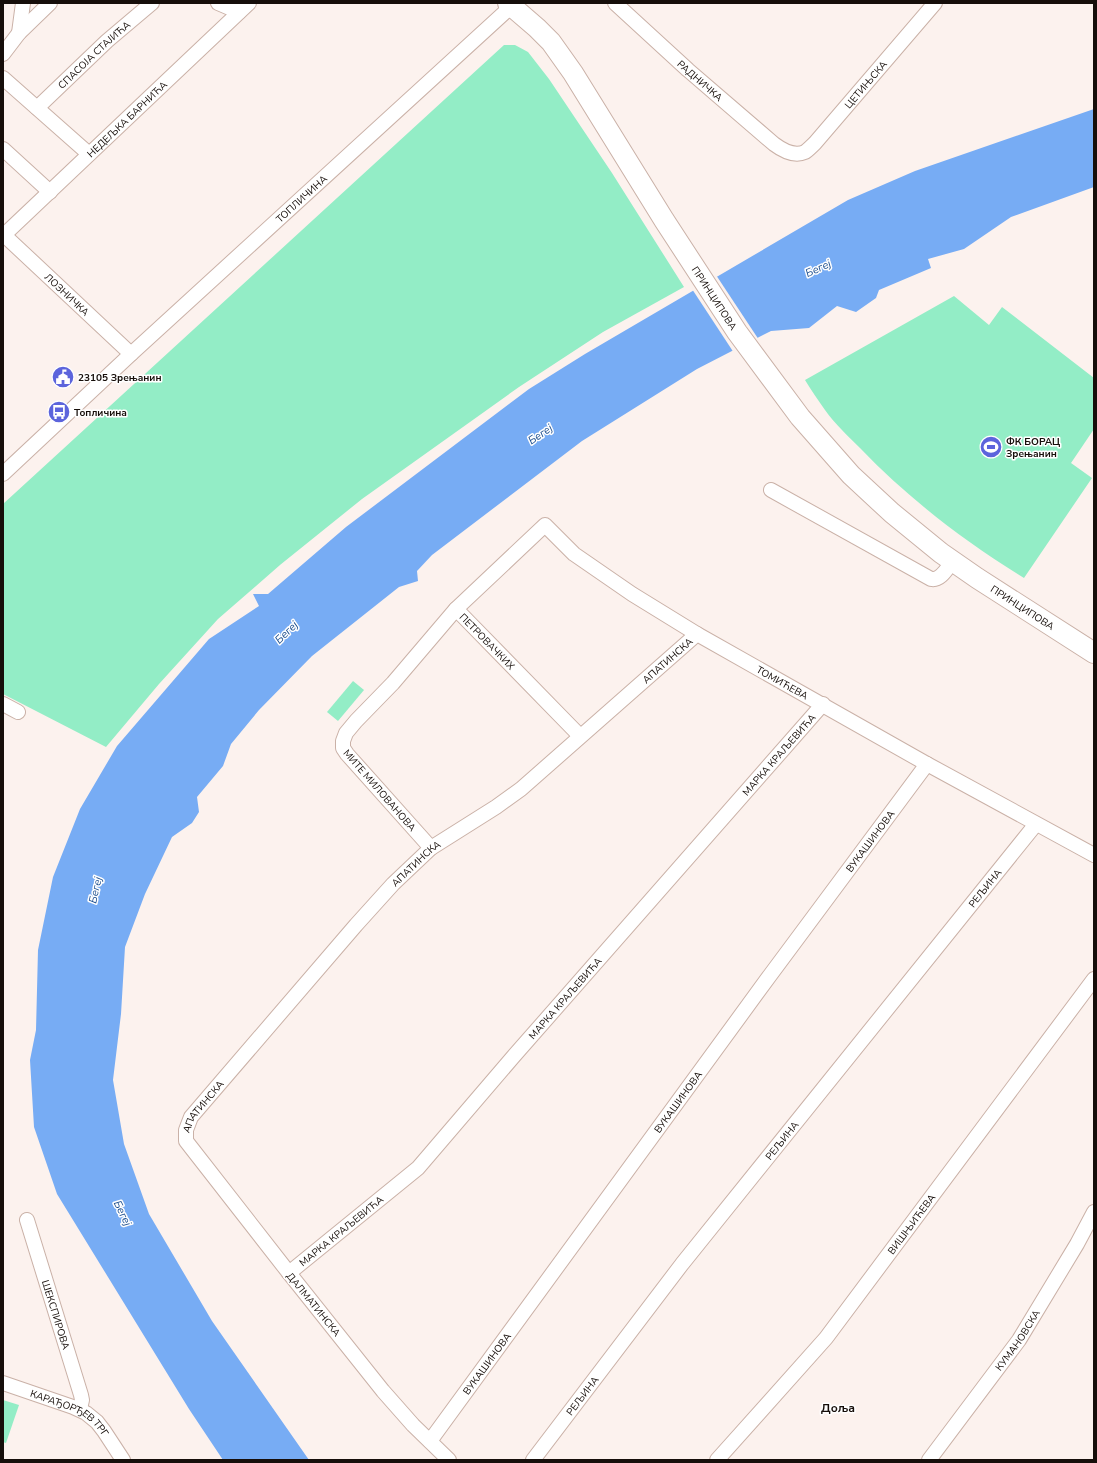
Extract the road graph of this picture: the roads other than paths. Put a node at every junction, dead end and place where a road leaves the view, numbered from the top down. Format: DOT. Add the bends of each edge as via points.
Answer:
graph roads {
  1 [pos="23,3"];
  2 [pos="50,3"];
  3 [pos="152,3"];
  4 [pos="218,3"];
  5 [pos="615,3"];
  6 [pos="935,3"];
  7 [pos="512,4"];
  8 [pos="244,8"];
  9 [pos="19,33"];
  10 [pos="3,54"];
  11 [pos="3,78"];
  12 [pos="37,108"];
  13 [pos="3,149"];
  14 [pos="789,153"];
  15 [pos="89,154"];
  16 [pos="50,192"];
  17 [pos="4,235"];
  18 [pos="131,354"];
  19 [pos="3,474"];
  20 [pos="771,490"];
  21 [pos="953,561"];
  22 [pos="456,609"];
  23 [pos="698,634"];
  24 [pos="1094,653"];
  25 [pos="3,704"];
  26 [pos="823,704"];
  27 [pos="18,712"];
  28 [pos="350,728"];
  29 [pos="580,736"];
  30 [pos="927,764"];
  31 [pos="1036,824"];
  32 [pos="431,848"];
  33 [pos="1094,855"];
  34 [pos="1094,980"];
  35 [pos="186,1141"];
  36 [pos="1094,1212"];
  37 [pos="27,1220"];
  38 [pos="289,1273"];
  39 [pos="3,1384"];
  40 [pos="80,1409"];
  41 [pos="430,1441"];
  42 [pos="123,1460"];
  43 [pos="449,1460"];
  44 [pos="533,1460"];
  45 [pos="717,1460"];
  46 [pos="929,1460"];
  1 -- 9 [label="street"];
  2 -- 9 [label="street"];
  3 -- 12 [label="street, СПАСОЈА СТАЈИЋА" via="107,41"];
  4 -- 8 [label="street"];
  5 -- 14 [label="street, РАДНИЧКА" via="768,139"];
  6 -- 14 [label="street, ЦЕТИЊСКА" via="815,143 805,152"];
  7 -- 18 [label="street, ТОПЛИЧИНА"];
  7 -- 21 [label="street, ПРИНЦИПОВА" via="542,32 562,57 738,332 800,417 851,475 892,513"];
  8 -- 15 [label="street, НЕДЕЉКА БАРНИЋА"];
  9 -- 10 [label="street"];
  11 -- 12 [label="street"];
  12 -- 15 [label="street"];
  13 -- 16 [label="street"];
  15 -- 16 [label="street, НЕДЕЉКА БАРНИЋА"];
  16 -- 17 [label="street, НЕДЕЉКА БАРНИЋА"];
  17 -- 18 [label="street, ЛОЗНИЧКА"];
  18 -- 19 [label="street, ТОПЛИЧИНА"];
  20 -- 21 [label="street" via="931,579 940,578"];
  21 -- 24 [label="street, ПРИНЦИПОВА"];
  22 -- 23 [label="street, ТОМИЋЕВА" via="544,525 574,554 597,571"];
  22 -- 28 [label="street, ПЕТРОВАЧКИХ" via="393,683"];
  22 -- 29 [label="street, ПЕТРОВАЧКИХ"];
  23 -- 26 [label="street, ТОМИЋЕВА"];
  23 -- 29 [label="street, АПАТИНСКА"];
  25 -- 27 [label="street"];
  26 -- 30 [label="street, ТОМИЋЕВА"];
  26 -- 38 [label="street, МАРКА КРАЉЕВИЋА" via="418,1168"];
  28 -- 32 [label="street, МИТЕ МИЛОВАНОВА" via="343,741 345,751"];
  29 -- 32 [label="street, АПАТИНСКА" via="521,789"];
  30 -- 31 [label="street, ТОМИЋЕВА"];
  30 -- 41 [label="street, ВУКАШИНОВА" via="763,984"];
  31 -- 33 [label="street, ТОМИЋЕВА"];
  31 -- 44 [label="street, РЕЉИНА" via="682,1264"];
  32 -- 35 [label="street, АПАТИНСКА" via="376,902 191,1118 186,1130"];
  34 -- 45 [label="street, ВИШЊИЋЕВА" via="826,1338"];
  35 -- 38 [label="street, ДАЛМАТИНСКА"];
  36 -- 46 [label="street, КУМАНОВСКА" via="1019,1340"];
  37 -- 40 [label="street, ШЕКСПИРОВА" via="81,1395"];
  38 -- 41 [label="street, ДАЛМАТИНСКА" via="383,1391"];
  39 -- 40 [label="street, КАРАЂОРЂЕВ ТРГ"];
  40 -- 42 [label="street, КАРАЂОРЂЕВ ТРГ" via="96,1422"];
  41 -- 43 [label="street, ДАЛМАТИНСКА"];
}
